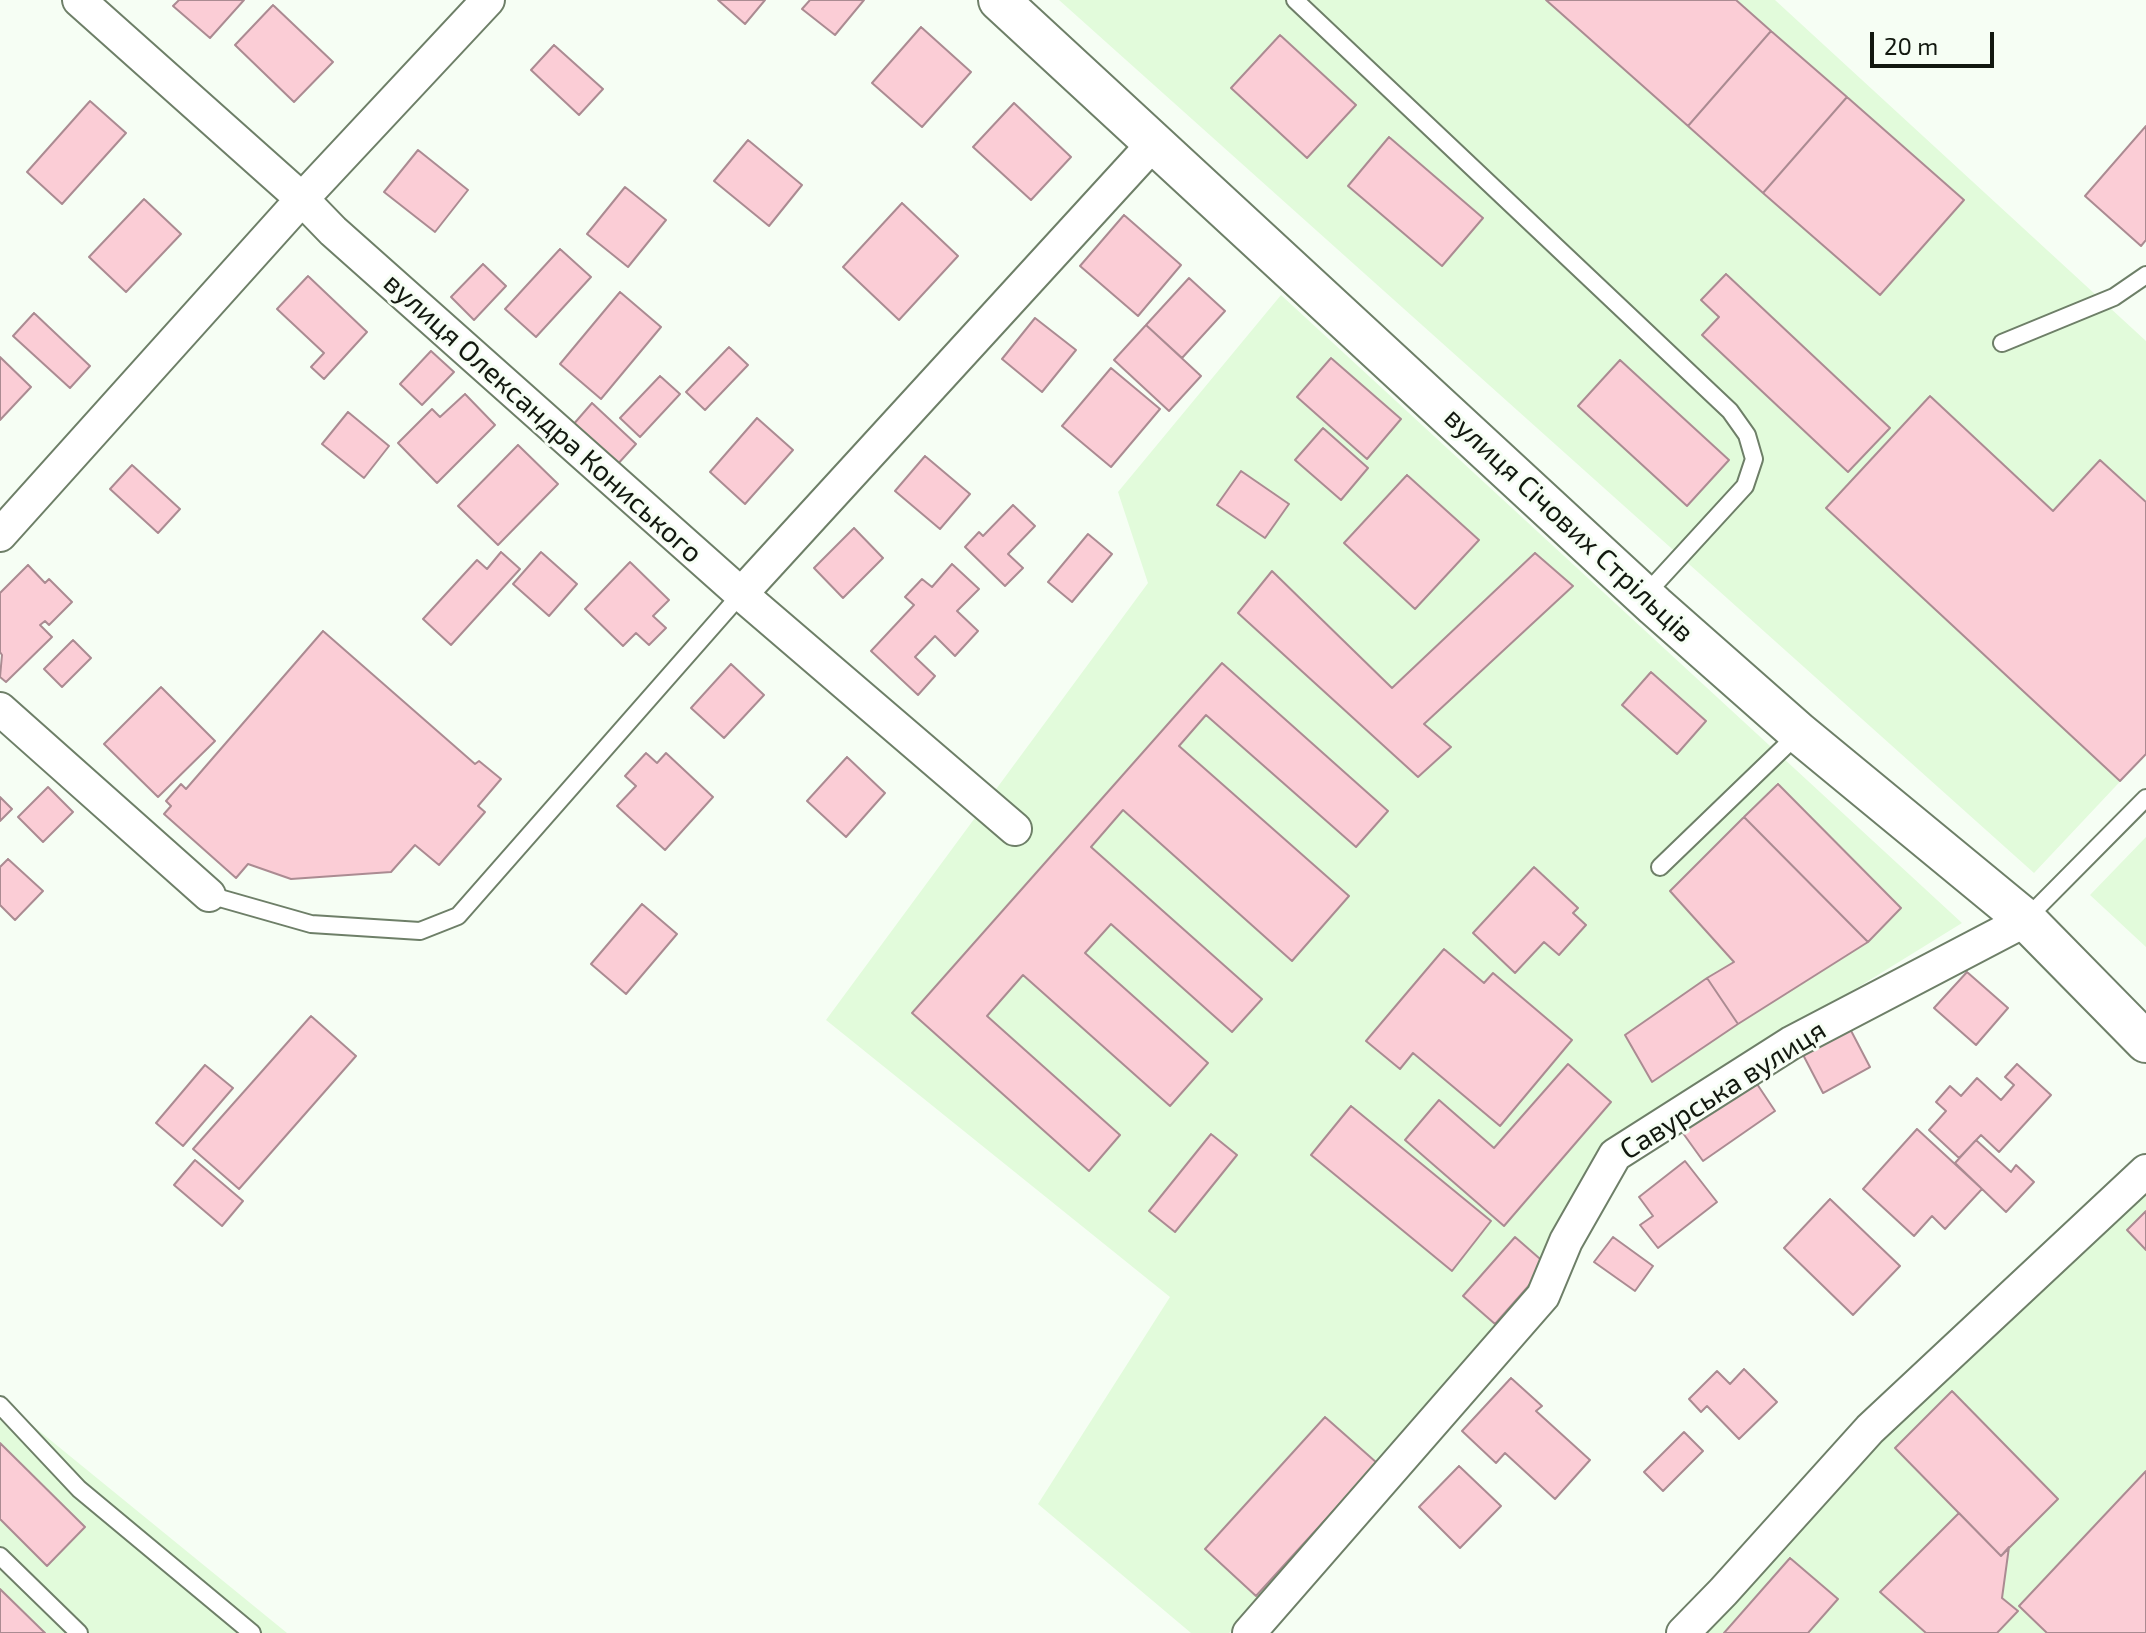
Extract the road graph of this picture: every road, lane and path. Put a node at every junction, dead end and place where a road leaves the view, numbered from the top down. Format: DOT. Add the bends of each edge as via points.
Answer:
graph roads {
  1 [pos="79,0"];
  2 [pos="488,0"];
  3 [pos="999,0"];
  4 [pos="1295,0"];
  5 [pos="1153,144"];
  6 [pos="302,199"];
  7 [pos="2146,275"];
  8 [pos="2002,343"];
  9 [pos="0,535"];
  10 [pos="741,594"];
  11 [pos="1645,595"];
  12 [pos="0,709"];
  13 [pos="1799,733"];
  14 [pos="2146,798"];
  15 [pos="1015,829"];
  16 [pos="1660,867"];
  17 [pos="209,895"];
  18 [pos="2026,920"];
  19 [pos="2146,1042"];
  20 [pos="2146,1171"];
  21 [pos="0,1405"];
  22 [pos="0,1556"];
  23 [pos="79,1633"];
  24 [pos="252,1633"];
  25 [pos="1249,1633"];
  26 [pos="1683,1633"];
  1 -- 6 [label="street, вулиця Олександра Кониського"];
  2 -- 6 [label="street"];
  3 -- 5 [label="street, вулиця Січових Стрільців"];
  4 -- 11 [label="lane" via="1730,411 1747,435 1754,459 1745,486"];
  5 -- 10 [label="street"];
  5 -- 11 [label="street, вулиця Січових Стрільців"];
  6 -- 9 [label="street"];
  6 -- 10 [label="street, вулиця Олександра Кониського"];
  7 -- 8 [label="lane" via="2114,297"];
  10 -- 15 [label="street, вулиця Олександра Кониського"];
  10 -- 17 [label="lane" via="458,916 420,931 311,924"];
  11 -- 13 [label="street, вулиця Січових Стрільців"];
  12 -- 17 [label="street"];
  13 -- 16 [label="lane"];
  13 -- 18 [label="street, вулиця Січових Стрільців"];
  14 -- 18 [label="lane"];
  18 -- 19 [label="street, вулиця Січових Стрільців"];
  18 -- 25 [label="street, Савурська вулиця" via="1791,1043 1615,1155 1566,1241 1543,1296"];
  20 -- 26 [label="street" via="1870,1429"];
  21 -- 24 [label="lane" via="79,1489"];
  22 -- 23 [label="lane"];
}
